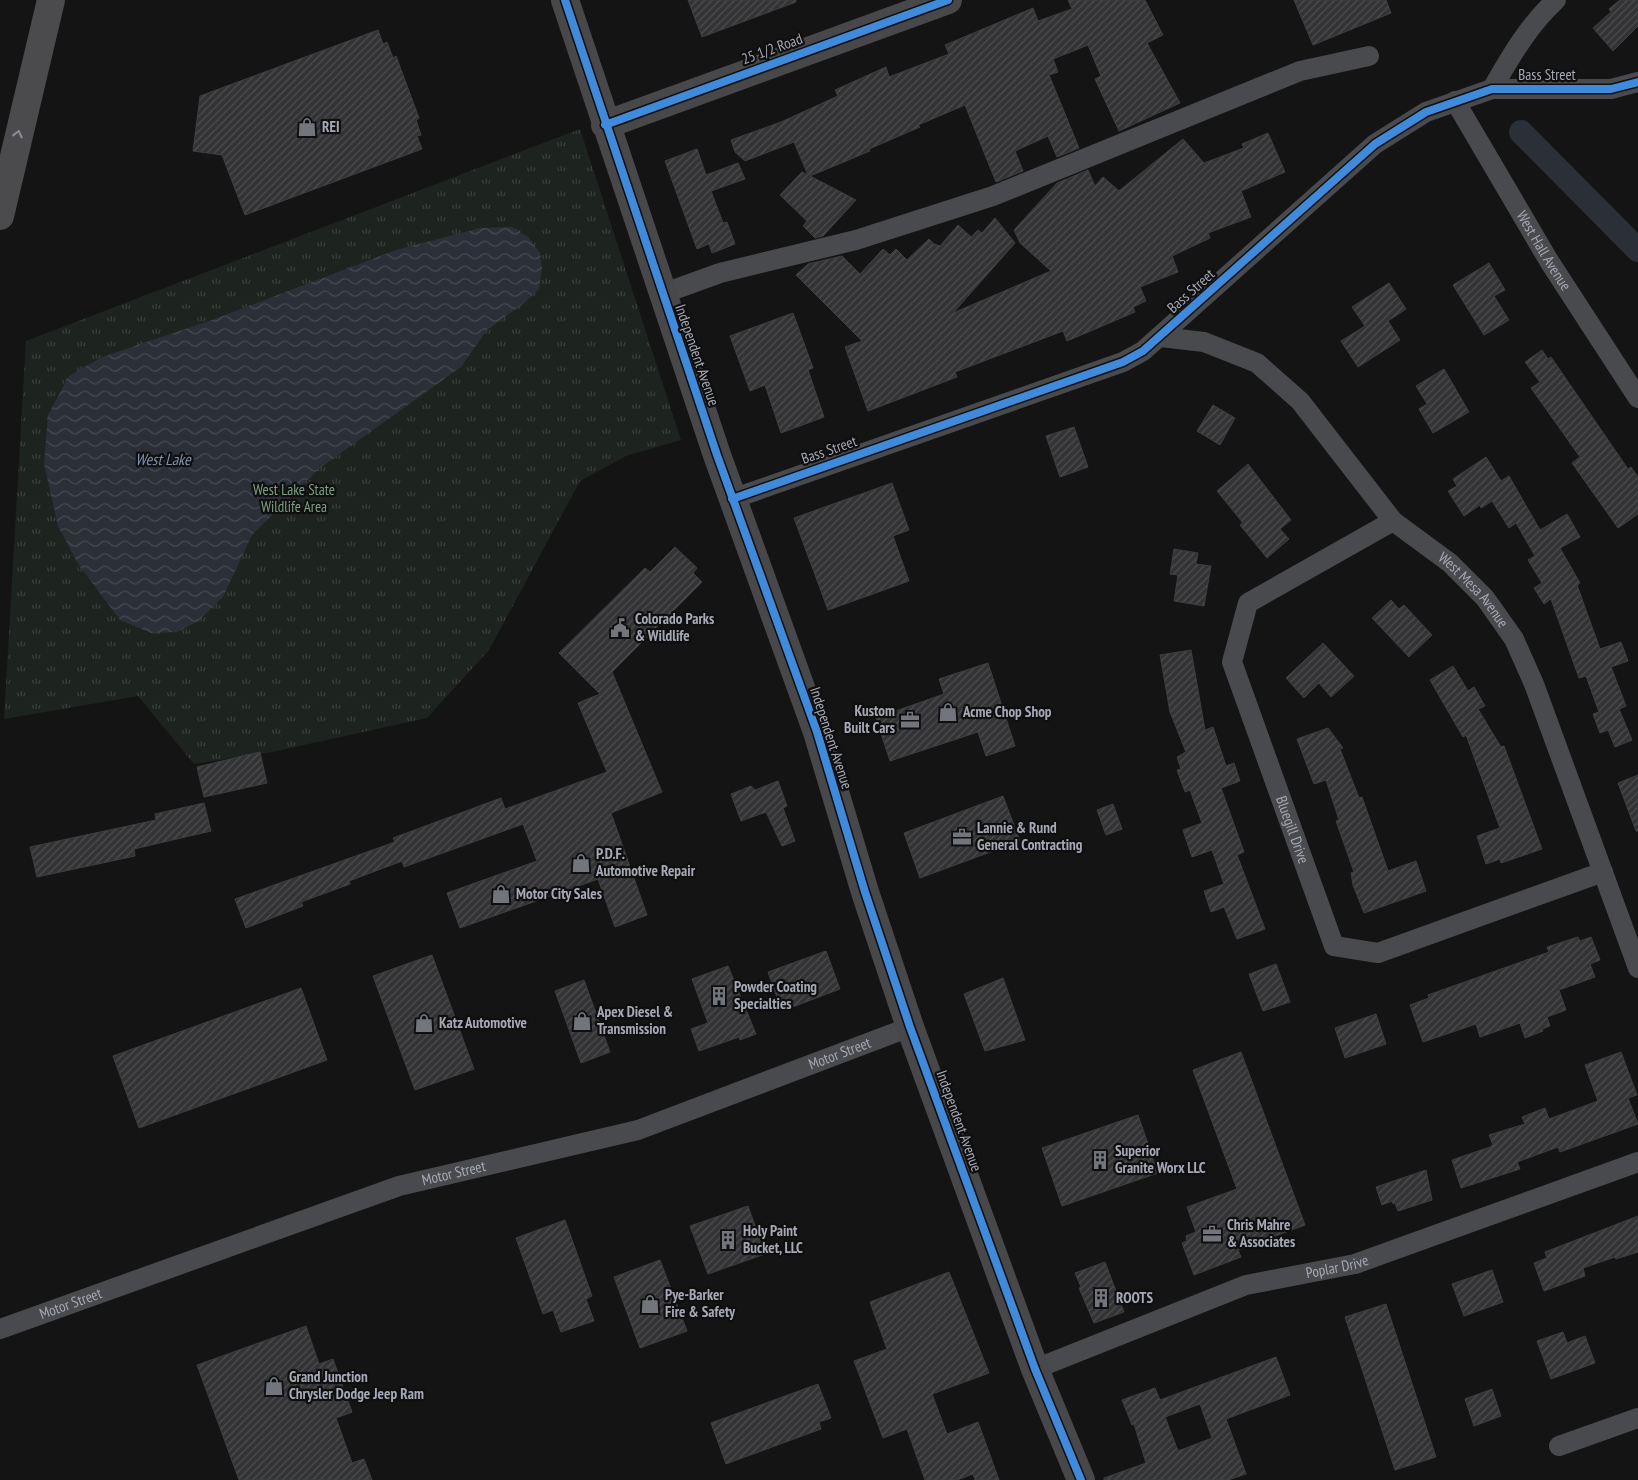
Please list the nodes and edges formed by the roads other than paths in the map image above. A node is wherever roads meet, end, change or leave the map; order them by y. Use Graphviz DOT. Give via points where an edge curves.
graph roads {
  1 [pos="51,0"];
  2 [pos="565,0"];
  3 [pos="948,0"];
  4 [pos="1556,0"];
  5 [pos="1368,56"];
  6 [pos="1638,82"];
  7 [pos="1492,89"];
  8 [pos="1455,100"];
  9 [pos="605,125"];
  10 [pos="0,216"];
  11 [pos="662,294"];
  12 [pos="1161,337"];
  13 [pos="1638,398"];
  14 [pos="732,499"];
  15 [pos="1393,521"];
  16 [pos="1603,872"];
  17 [pos="1638,968"];
  18 [pos="910,1027"];
  19 [pos="1638,1162"];
  20 [pos="0,1329"];
  21 [pos="1035,1369"];
  22 [pos="1638,1418"];
  23 [pos="1559,1446"];
  24 [pos="1081,1480"];
  10 -- 1 [label="highway, one-way"];
  2 -- 9 [label="street, Independent Avenue"];
  3 -- 9 [label="street, 25 1/2 Road"];
  4 -- 7 [label="street" via="1538,16"];
  5 -- 11 [label="street" via="1300,71 993,196 856,240 720,273"];
  6 -- 7 [label="street, Bass Street" via="1611,89"];
  7 -- 8 [label="street, Bass Street"];
  8 -- 12 [label="street, Bass Street" via="1426,112 1375,144"];
  8 -- 13 [label="street, West Hall Avenue" via="1549,261"];
  9 -- 11 [label="street, Independent Avenue"];
  11 -- 14 [label="street, Independent Avenue"];
  12 -- 14 [label="street, Bass Street" via="1123,362"];
  12 -- 15 [label="street, West Mesa Avenue" via="1204,342 1257,363 1300,401"];
  14 -- 18 [label="street, Independent Avenue" via="817,732"];
  15 -- 16 [label="street, West Mesa Avenue" via="1450,563 1485,598 1514,639 1534,684"];
  15 -- 16 [label="street, Bluegill Drive" via="1248,603 1232,662 1334,946 1378,954"];
  16 -- 17 [label="street, West Mesa Avenue"];
  18 -- 20 [label="street, Motor Street" via="638,1130 399,1186"];
  18 -- 21 [label="street, Independent Avenue"];
  19 -- 21 [label="street, Poplar Drive" via="1355,1264 1246,1285"];
  21 -- 24 [label="street, Independent Avenue"];
  22 -- 23 [label="street"];
}
